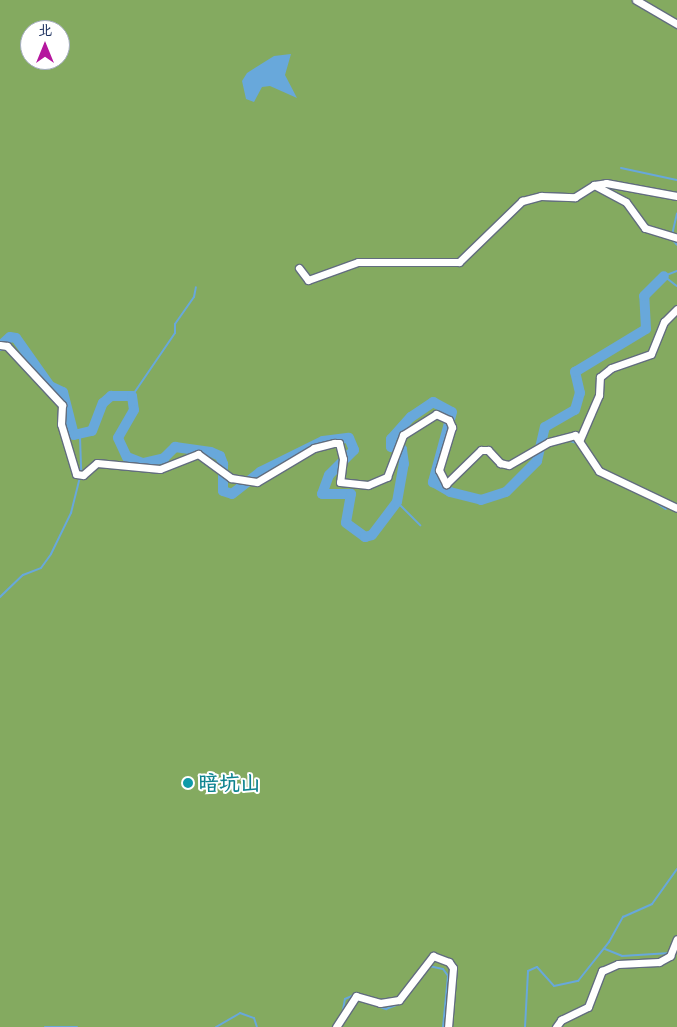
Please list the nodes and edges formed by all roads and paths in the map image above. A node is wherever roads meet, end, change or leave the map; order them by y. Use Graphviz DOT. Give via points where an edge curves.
graph roads {
  1 [pos="636,0"];
  2 [pos="677,24"];
  3 [pos="594,185"];
  4 [pos="677,196"];
  5 [pos="674,236"];
  6 [pos="299,268"];
  7 [pos="677,309"];
  8 [pos="3,346"];
  9 [pos="580,439"];
  10 [pos="677,508"];
  11 [pos="677,939"];
  12 [pos="338,1023"];
  13 [pos="448,1027"];
  14 [pos="556,1027"];
  1 -- 2 [label="street"];
  3 -- 4 [label="street" via="606,182"];
  3 -- 5 [label="street" via="626,202 645,228"];
  3 -- 6 [label="street" via="575,197 541,196 522,201 459,262 358,262 308,280"];
  7 -- 9 [label="street" via="664,322 652,354 611,368 600,377 594,412"];
  8 -- 9 [label="street" via="62,405 61,424 76,474 83,475 97,464 160,468 192,454 210,460 223,472 247,482 338,443 343,461 340,482 345,486 380,480 396,461 403,435 436,414 449,420 452,427 439,470 446,484 453,482 481,450 488,450 500,463 508,465 560,437"];
  9 -- 10 [label="street" via="599,471"];
  11 -- 14 [label="street" via="671,953 659,962 618,964 602,970 588,1007 561,1020"];
  12 -- 13 [label="street" via="358,996 380,1003 399,1000 426,960 439,956 453,968"];
}
